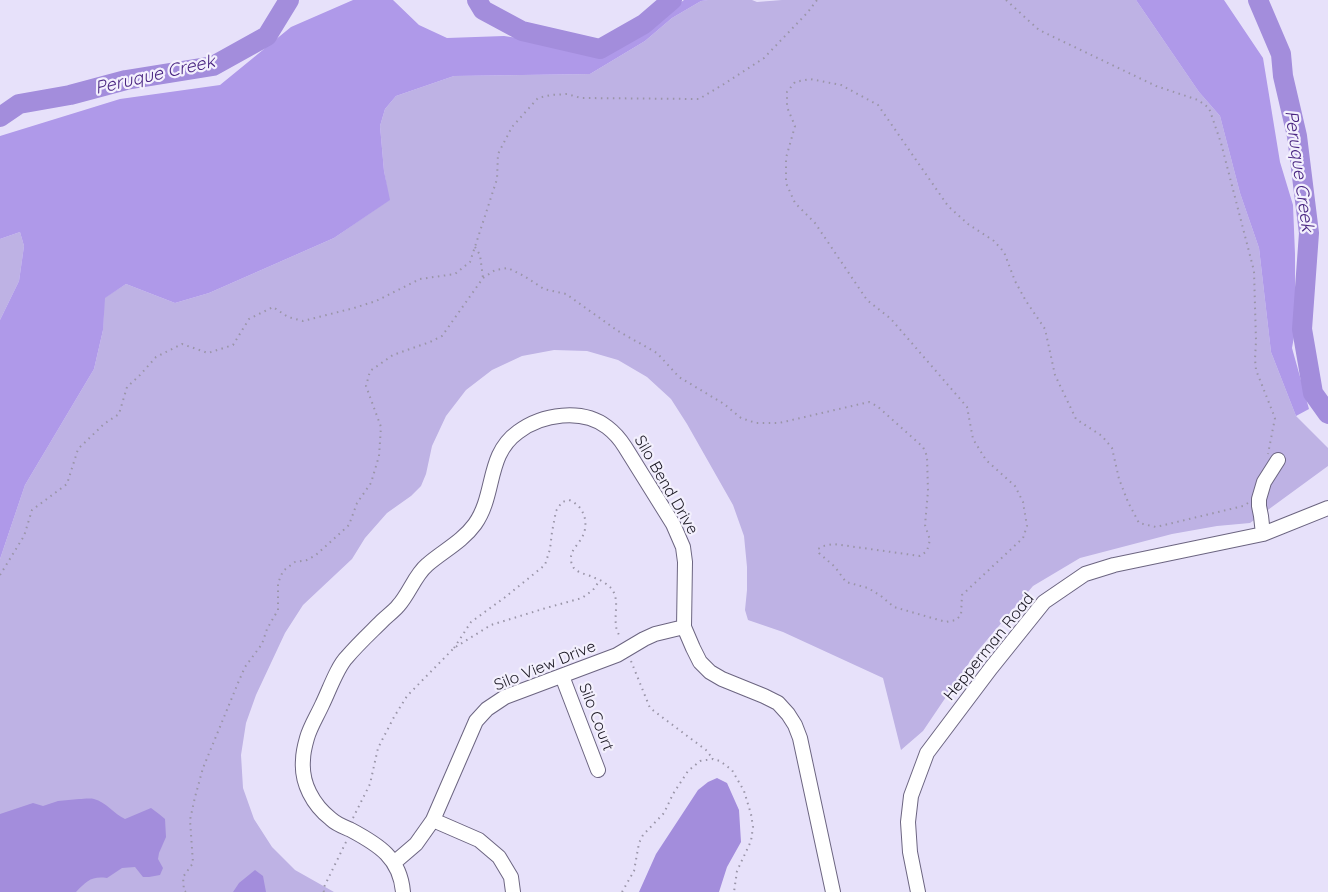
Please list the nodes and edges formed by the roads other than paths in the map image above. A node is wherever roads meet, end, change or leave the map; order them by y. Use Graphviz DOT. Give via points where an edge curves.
graph roads {
  1 [pos="1272,461"];
  2 [pos="1328,508"];
  3 [pos="1263,534"];
  4 [pos="684,627"];
  5 [pos="562,676"];
  6 [pos="598,770"];
  7 [pos="433,820"];
  8 [pos="395,862"];
  9 [pos="403,892"];
  10 [pos="513,892"];
  11 [pos="833,892"];
  12 [pos="918,892"];
  1 -- 3 [label="street" via="1258,506"];
  2 -- 3 [label="street, Hepperman Road"];
  3 -- 12 [label="street, Hepperman Road" via="1085,574 1044,602 927,753 911,796 908,822"];
  4 -- 5 [label="street, Silo View Drive" via="655,634 617,655"];
  4 -- 8 [label="street, Silo Bend Drive" via="683,548 673,524 617,435 590,418 572,415 543,419 517,432 496,458 488,498 476,523 425,566 399,606 344,659 307,737 304,780 314,801 332,820 373,842"];
  4 -- 11 [label="street, Silo Bend Drive" via="700,662 710,672 778,703 795,725"];
  5 -- 6 [label="street, Silo Court"];
  5 -- 7 [label="street, Silo View Drive" via="505,698 476,721"];
  7 -- 8 [label="street, Silo View Drive" via="416,844"];
  7 -- 10 [label="street" via="479,840 499,857 512,877"];
  8 -- 9 [label="street"];
}
